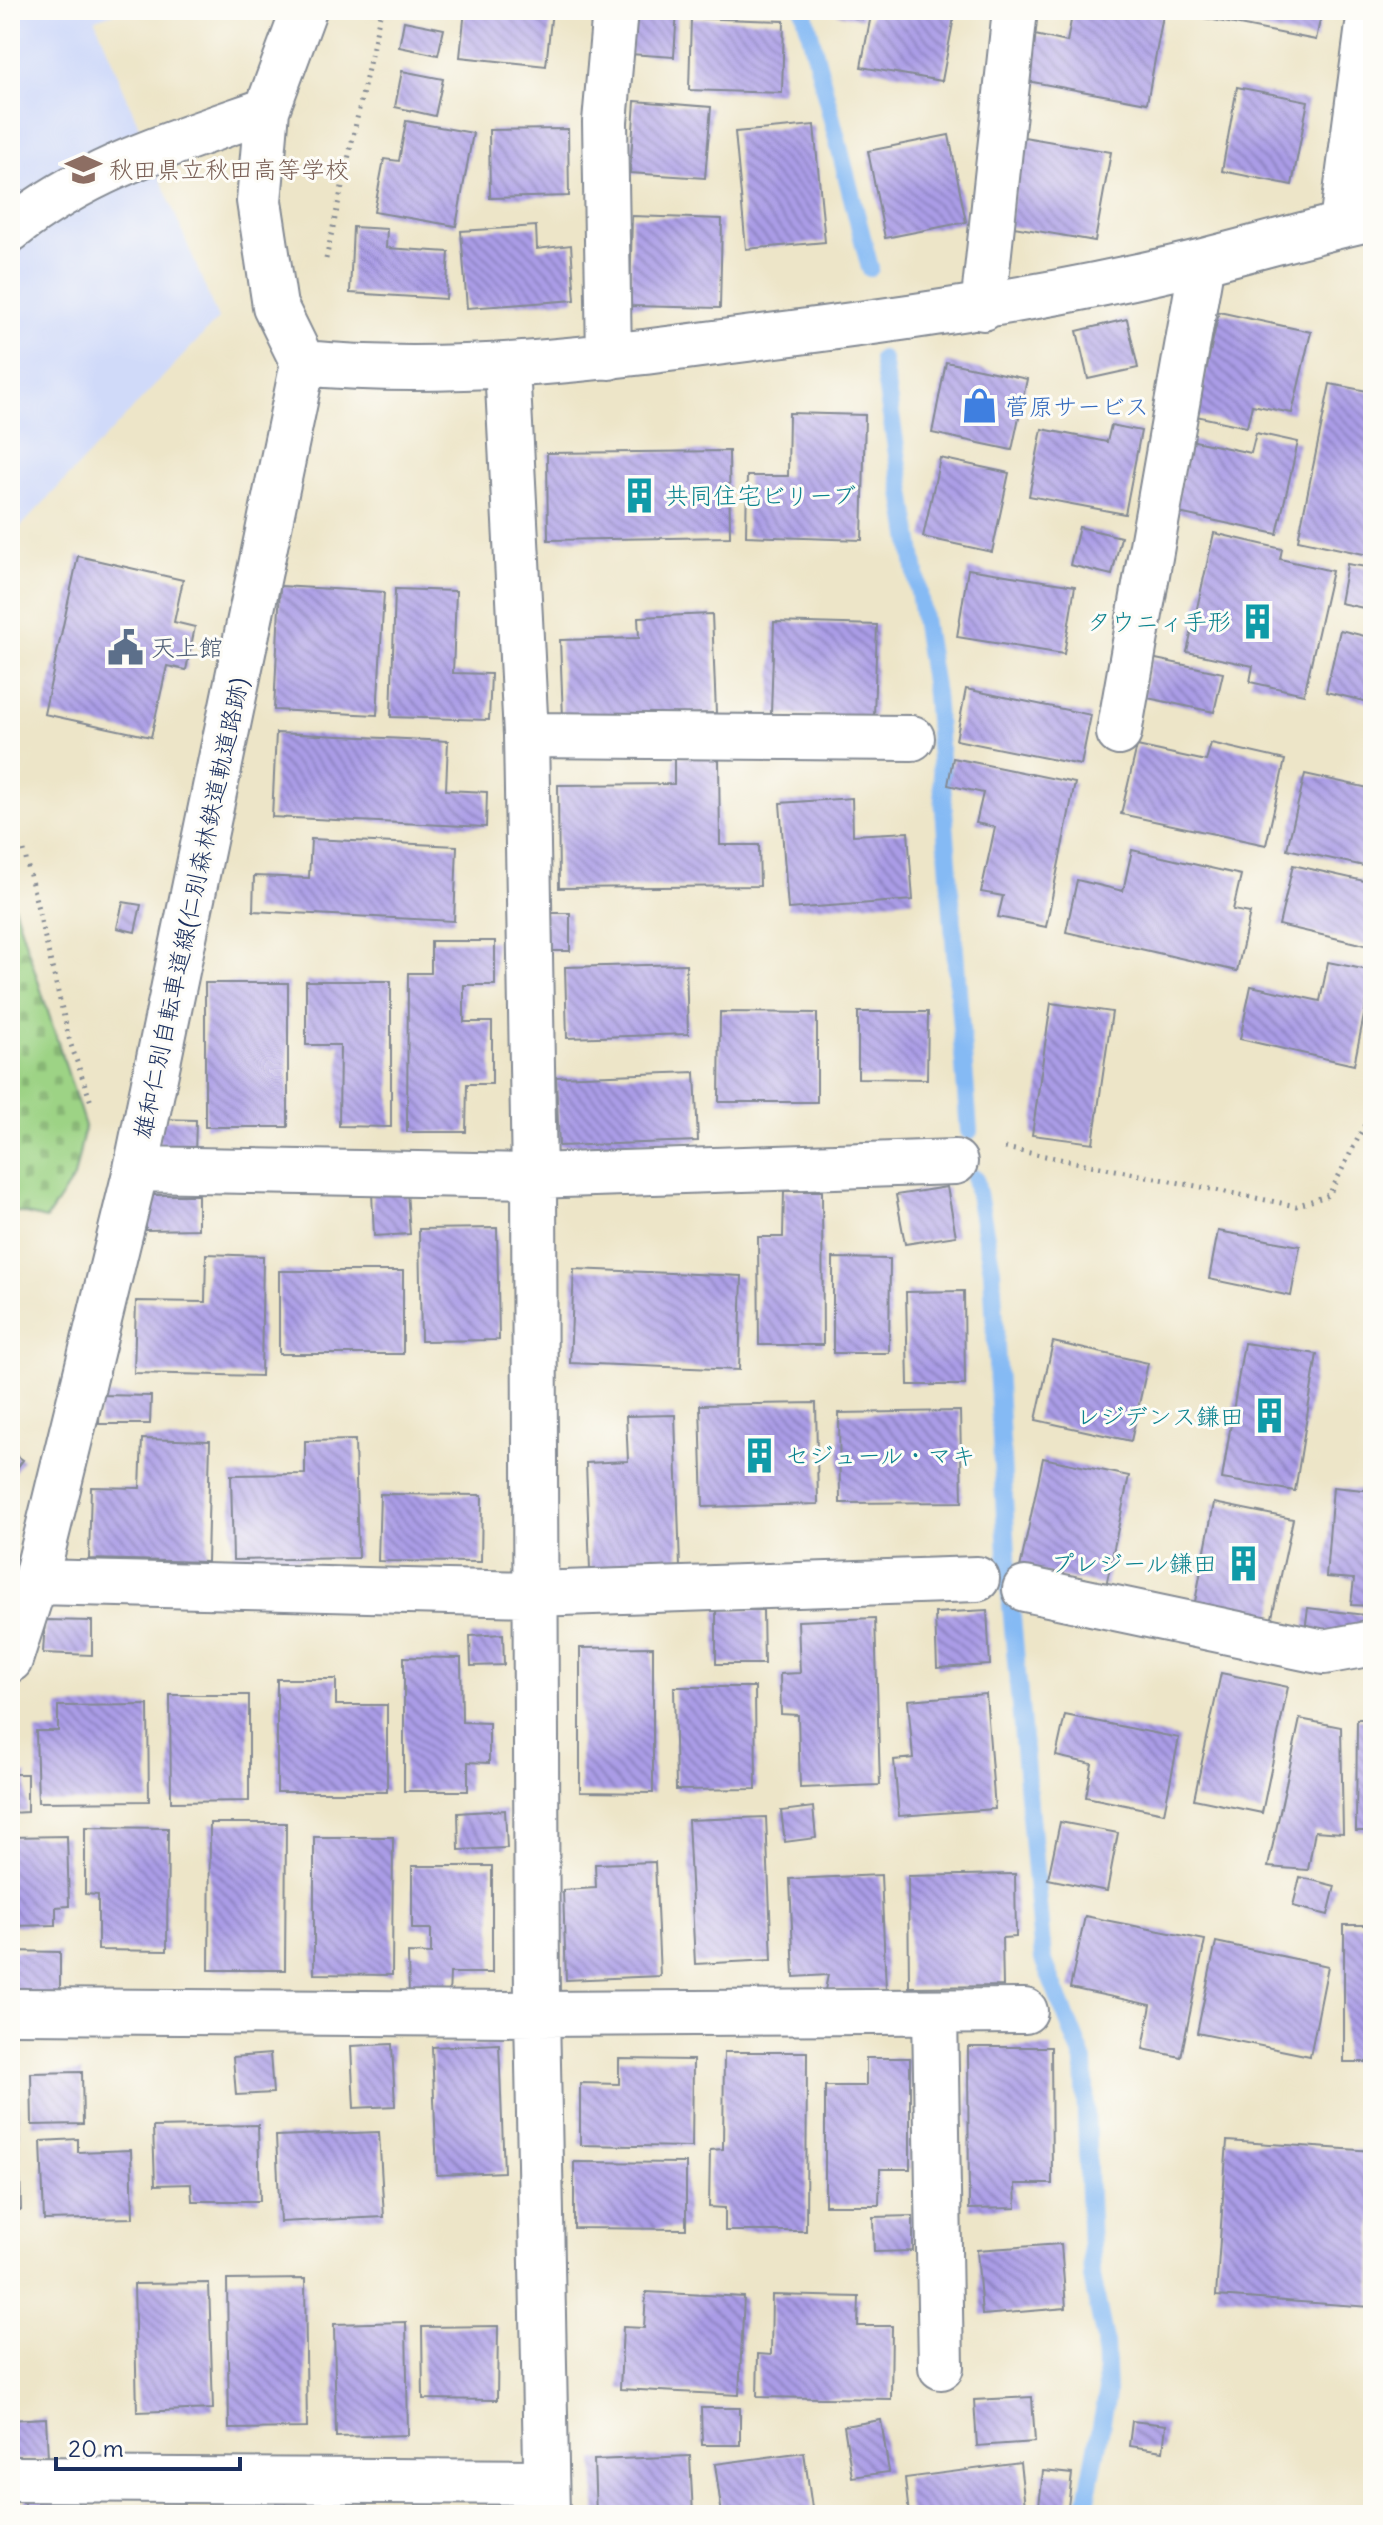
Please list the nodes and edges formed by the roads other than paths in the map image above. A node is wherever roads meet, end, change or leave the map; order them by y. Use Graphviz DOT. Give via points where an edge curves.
graph roads {
  1 [pos="304,10"];
  2 [pos="615,10"];
  3 [pos="1015,10"];
  4 [pos="1370,10"];
  5 [pos="267,110"];
  6 [pos="1357,221"];
  7 [pos="10,230"];
  8 [pos="1202,262"];
  9 [pos="983,308"];
  10 [pos="609,357"];
  11 [pos="303,363"];
  12 [pos="507,366"];
  13 [pos="1119,733"];
  14 [pos="526,735"];
  15 [pos="912,738"];
  16 [pos="955,1162"];
  17 [pos="136,1169"];
  18 [pos="534,1176"];
  19 [pos="977,1579"];
  20 [pos="35,1582"];
  21 [pos="1025,1589"];
  22 [pos="533,1594"];
  23 [pos="1373,1643"];
  24 [pos="10,1660"];
  25 [pos="10,2011"];
  26 [pos="1025,2011"];
  27 [pos="935,2013"];
  28 [pos="537,2014"];
  29 [pos="941,2367"];
  30 [pos="15,2479"];
  31 [pos="547,2499"];
  1 -- 5 [label="street"];
  2 -- 10 [label="street" via="605,122"];
  3 -- 9 [label="street"];
  4 -- 6 [label="street"];
  5 -- 7 [label="street" via="121,161 46,201"];
  5 -- 11 [label="street" via="259,201 275,306"];
  6 -- 8 [label="street"];
  8 -- 9 [label="street"];
  8 -- 13 [label="street"];
  9 -- 10 [label="street"];
  10 -- 12 [label="street"];
  11 -- 12 [label="street" via="376,370"];
  11 -- 17 [label="street, 雄和仁別自転車道線(仁別森林鉄道軌道路跡)"];
  12 -- 14 [label="street"];
  14 -- 15 [label="street"];
  14 -- 18 [label="street"];
  16 -- 18 [label="street"];
  17 -- 18 [label="street"];
  17 -- 20 [label="street, 雄和仁別自転車道線(仁別森林鉄道軌道路跡)"];
  18 -- 22 [label="street"];
  19 -- 22 [label="street"];
  20 -- 22 [label="street"];
  20 -- 24 [label="street, 雄和仁別自転車道線(仁別森林鉄道軌道路跡)"];
  21 -- 23 [label="street" via="1324,1652"];
  22 -- 28 [label="street"];
  25 -- 28 [label="street"];
  26 -- 27 [label="street"];
  27 -- 28 [label="street"];
  27 -- 29 [label="street"];
  28 -- 31 [label="street"];
  30 -- 31 [label="street"];
}
